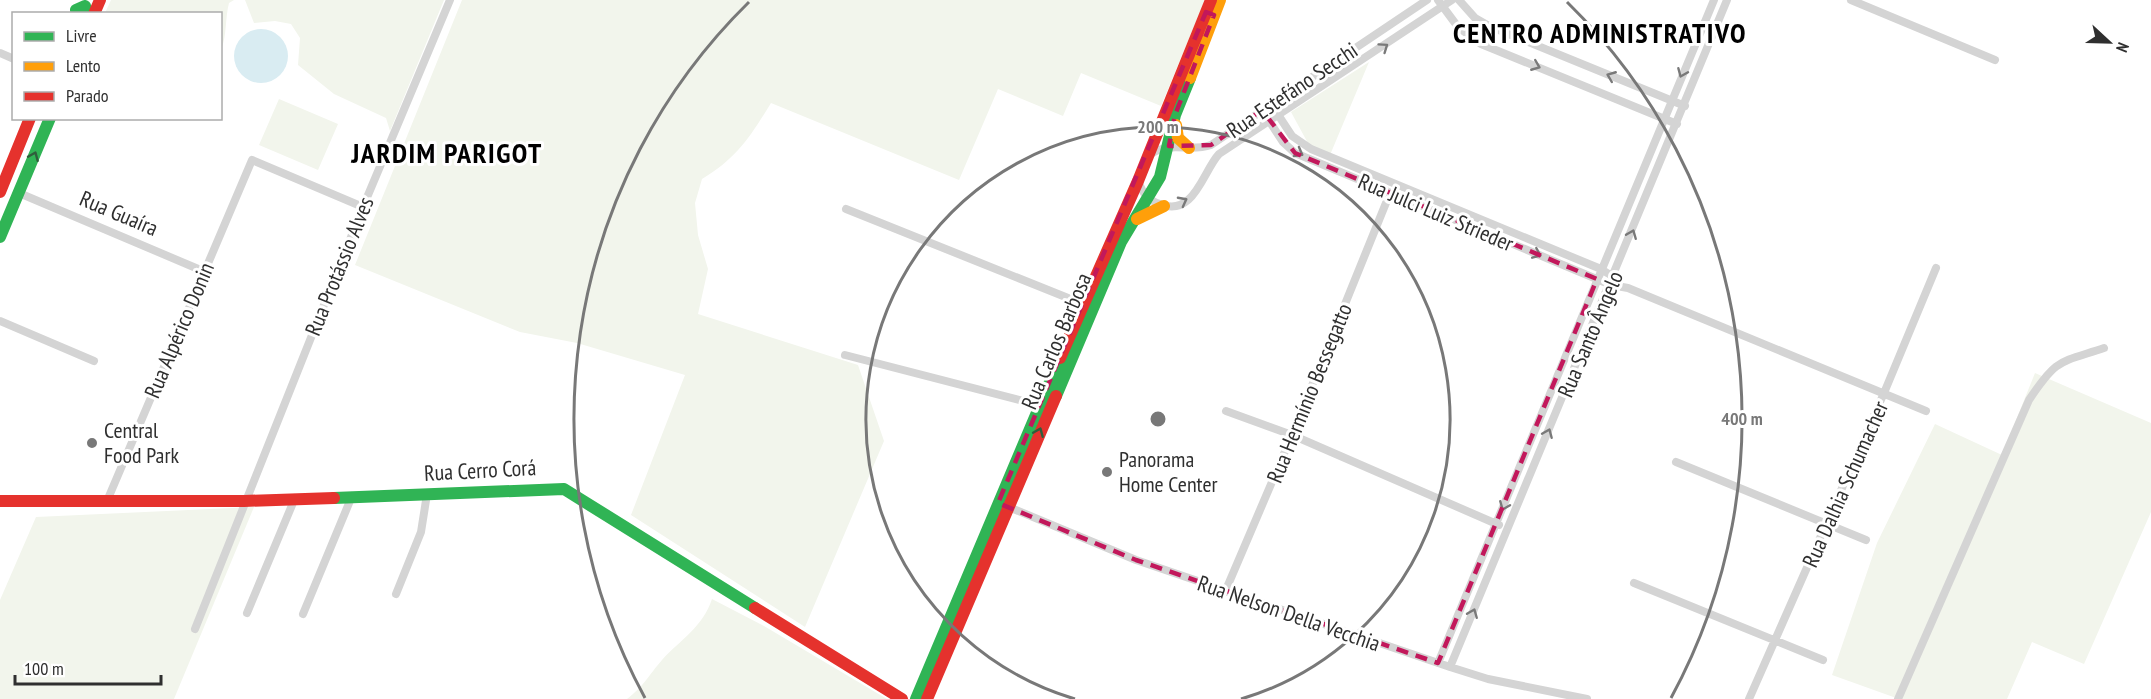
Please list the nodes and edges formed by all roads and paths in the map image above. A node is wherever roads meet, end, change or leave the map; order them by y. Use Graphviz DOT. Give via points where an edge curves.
graph roads {
  1 [pos="450,0"];
  2 [pos="1211,0"];
  3 [pos="1220,0"];
  4 [pos="1427,0"];
  5 [pos="1452,0"];
  6 [pos="1458,0"];
  7 [pos="1714,0"];
  8 [pos="1727,0"];
  9 [pos="1851,0"];
  10 [pos="1440,3"];
  11 [pos="1210,14"];
  12 [pos="1995,60"];
  13 [pos="1671,100"];
  14 [pos="1271,104"];
  15 [pos="1684,106"];
  16 [pos="1262,110"];
  17 [pos="1278,113"];
  18 [pos="1175,115"];
  19 [pos="1664,118"];
  20 [pos="29,120"];
  21 [pos="49,120"];
  22 [pos="1268,120"];
  23 [pos="1677,123"];
  24 [pos="1168,146"];
  25 [pos="1189,148"];
  26 [pos="1149,155"];
  27 [pos="1138,181"];
  28 [pos="1,187"];
  29 [pos="19,193"];
  30 [pos="1390,193"];
  31 [pos="1148,200"];
  32 [pos="1164,206"];
  33 [pos="6,207"];
  34 [pos="363,207"];
  35 [pos="846,209"];
  36 [pos="1134,221"];
  37 [pos="0,237"];
  38 [pos="1936,267"];
  39 [pos="1601,269"];
  40 [pos="203,271"];
  41 [pos="1597,279"];
  42 [pos="1612,281"];
  43 [pos="1083,304"];
  44 [pos="0,321"];
  45 [pos="2104,348"];
  46 [pos="845,356"];
  47 [pos="94,361"];
  48 [pos="1884,393"];
  49 [pos="1039,405"];
  50 [pos="1226,411"];
  51 [pos="1926,411"];
  52 [pos="1292,435"];
  53 [pos="1676,462"];
  54 [pos="427,494"];
  55 [pos="352,496"];
  56 [pos="295,498"];
  57 [pos="0,501"];
  58 [pos="107,501"];
  59 [pos="244,501"];
  60 [pos="1002,505"];
  61 [pos="1496,524"];
  62 [pos="1827,524"];
  63 [pos="1507,529"];
  64 [pos="1866,540"];
  65 [pos="1634,583"];
  66 [pos="1225,592"];
  67 [pos="396,594"];
  68 [pos="247,613"];
  69 [pos="303,614"];
  70 [pos="195,629"];
  71 [pos="1776,642"];
  72 [pos="1823,660"];
  73 [pos="1438,663"];
  74 [pos="1450,667"];
  75 [pos="902,699"];
  76 [pos="916,699"];
  77 [pos="927,699"];
  78 [pos="1587,699"];
  79 [pos="1749,699"];
  80 [pos="1898,699"];
  1 -- 34 [label="street, Rua Protássio Alves"];
  2 -- 11 [label="street, Rua Carlos Barbosa"];
  3 -- 11 [label="street, Rua Carlos Barbosa"];
  4 -- 14 [label="street, Rua Estefáno Secchi"];
  5 -- 10 [label="street"];
  13 -- 6 [label="street, one-way" via="1489,26"];
  7 -- 13 [label="street, Rua Santo Ângelo, one-way"];
  8 -- 15 [label="street, Rua Santo Ângelo"];
  9 -- 12 [label="street"];
  17 -- 10 [label="street, one-way" via="1367,59"];
  10 -- 19 [label="street, one-way" via="1458,27 1481,44"];
  11 -- 18 [label="street, Rua Carlos Barbosa"];
  11 -- 26 [label="street, Rua Carlos Barbosa"];
  13 -- 15 [label="street"];
  13 -- 19 [label="street, Rua Santo Ângelo"];
  14 -- 16 [label="street, Rua Estefáno Secchi"];
  14 -- 17 [label="street, Rua Julci Luiz Strieder"];
  15 -- 23 [label="street, Rua Santo Ângelo"];
  16 -- 22 [label="street, Rua Julci Luiz Strieder"];
  16 -- 25 [label="street, Rua Estefáno Secchi" via="1210,145"];
  17 -- 22 [label="street"];
  17 -- 39 [label="street, Rua Julci Luiz Strieder" via="1292,136 1311,149"];
  18 -- 24 [label="street, Rua Carlos Barbosa"];
  18 -- 25 [label="street" via="1178,138"];
  19 -- 23 [label="street"];
  19 -- 39 [label="street, Rua Santo Ângelo"];
  20 -- 28 [label="street"];
  29 -- 21 [label="street, one-way"];
  22 -- 30 [label="street, Rua Julci Luiz Strieder, one-way" via="1295,153"];
  32 -- 22 [label="street, one-way" via="1189,200 1204,182 1213,160"];
  42 -- 23 [label="street, Rua Santo Ângelo, one-way"];
  24 -- 25 [label="street, Rua Estefáno Secchi"];
  24 -- 26 [label="street"];
  24 -- 31 [label="street, Rua Carlos Barbosa" via="1163,169"];
  26 -- 27 [label="street, Rua Carlos Barbosa"];
  27 -- 31 [label="street"];
  27 -- 43 [label="street, Rua Carlos Barbosa"];
  28 -- 29 [label="street"];
  29 -- 33 [label="street"];
  29 -- 40 [label="street, Rua Guaíra"];
  30 -- 41 [label="street, Rua Julci Luiz Strieder, one-way"];
  30 -- 52 [label="street, Rua Hermínio Bessegatto"];
  31 -- 32 [label="street"];
  31 -- 36 [label="street, Rua Carlos Barbosa"];
  32 -- 36 [label="street"];
  33 -- 37 [label="street"];
  34 -- 40 [label="street, Rua Alpérico Donin" via="252,160"];
  34 -- 59 [label="street, Rua Protássio Alves"];
  35 -- 43 [label="street"];
  60 -- 36 [label="street, Rua Carlos Barbosa, one-way"];
  38 -- 48 [label="street, Rua Dalhia Schumacher"];
  39 -- 41 [label="street, Rua Santo Ângelo"];
  39 -- 42 [label="street, Rua Julci Luiz Strieder"];
  40 -- 58 [label="street, Rua Alpérico Donin"];
  41 -- 42 [label="street, Rua Julci Luiz Strieder"];
  41 -- 61 [label="street, Rua Santo Ângelo, one-way"];
  42 -- 48 [label="street, Rua Julci Luiz Strieder"];
  63 -- 42 [label="street, Rua Santo Ângelo, one-way"];
  43 -- 49 [label="street, Rua Carlos Barbosa"];
  44 -- 47 [label="street"];
  45 -- 80 [label="street" via="2062,361 2045,376 2029,399"];
  46 -- 49 [label="street"];
  48 -- 51 [label="street, Rua Julci Luiz Strieder"];
  48 -- 62 [label="street, Rua Dalhia Schumacher"];
  49 -- 60 [label="street, Rua Carlos Barbosa"];
  50 -- 52 [label="street"];
  52 -- 61 [label="street"];
  52 -- 66 [label="street, Rua Hermínio Bessegatto"];
  53 -- 62 [label="street"];
  54 -- 55 [label="street, Rua Cerro Corá"];
  54 -- 67 [label="street" via="421,532"];
  54 -- 75 [label="street, Rua Cerro Corá" via="564,489"];
  55 -- 56 [label="street, Rua Cerro Corá"];
  55 -- 69 [label="street"];
  56 -- 59 [label="street, Rua Cerro Corá"];
  56 -- 68 [label="street"];
  57 -- 58 [label="street, Rua Cerro Corá"];
  58 -- 59 [label="street, Rua Cerro Corá"];
  59 -- 70 [label="street, Rua Protássio Alves"];
  60 -- 66 [label="street, Rua Nelson Della Vecchia"];
  60 -- 76 [label="street, Rua Carlos Barbosa"];
  60 -- 77 [label="street, Rua Carlos Barbosa"];
  61 -- 63 [label="street"];
  61 -- 73 [label="street, Rua Santo Ângelo"];
  62 -- 64 [label="street"];
  62 -- 71 [label="street, Rua Dalhia Schumacher"];
  74 -- 63 [label="street, Rua Santo Ângelo, one-way"];
  65 -- 71 [label="street"];
  66 -- 73 [label="street, Rua Nelson Della Vecchia"];
  71 -- 72 [label="street"];
  71 -- 79 [label="street, Rua Dalhia Schumacher"];
  73 -- 74 [label="street, Rua Nelson Della Vecchia"];
  74 -- 78 [label="street, Rua Nelson Della Vecchia" via="1488,679"];
}
